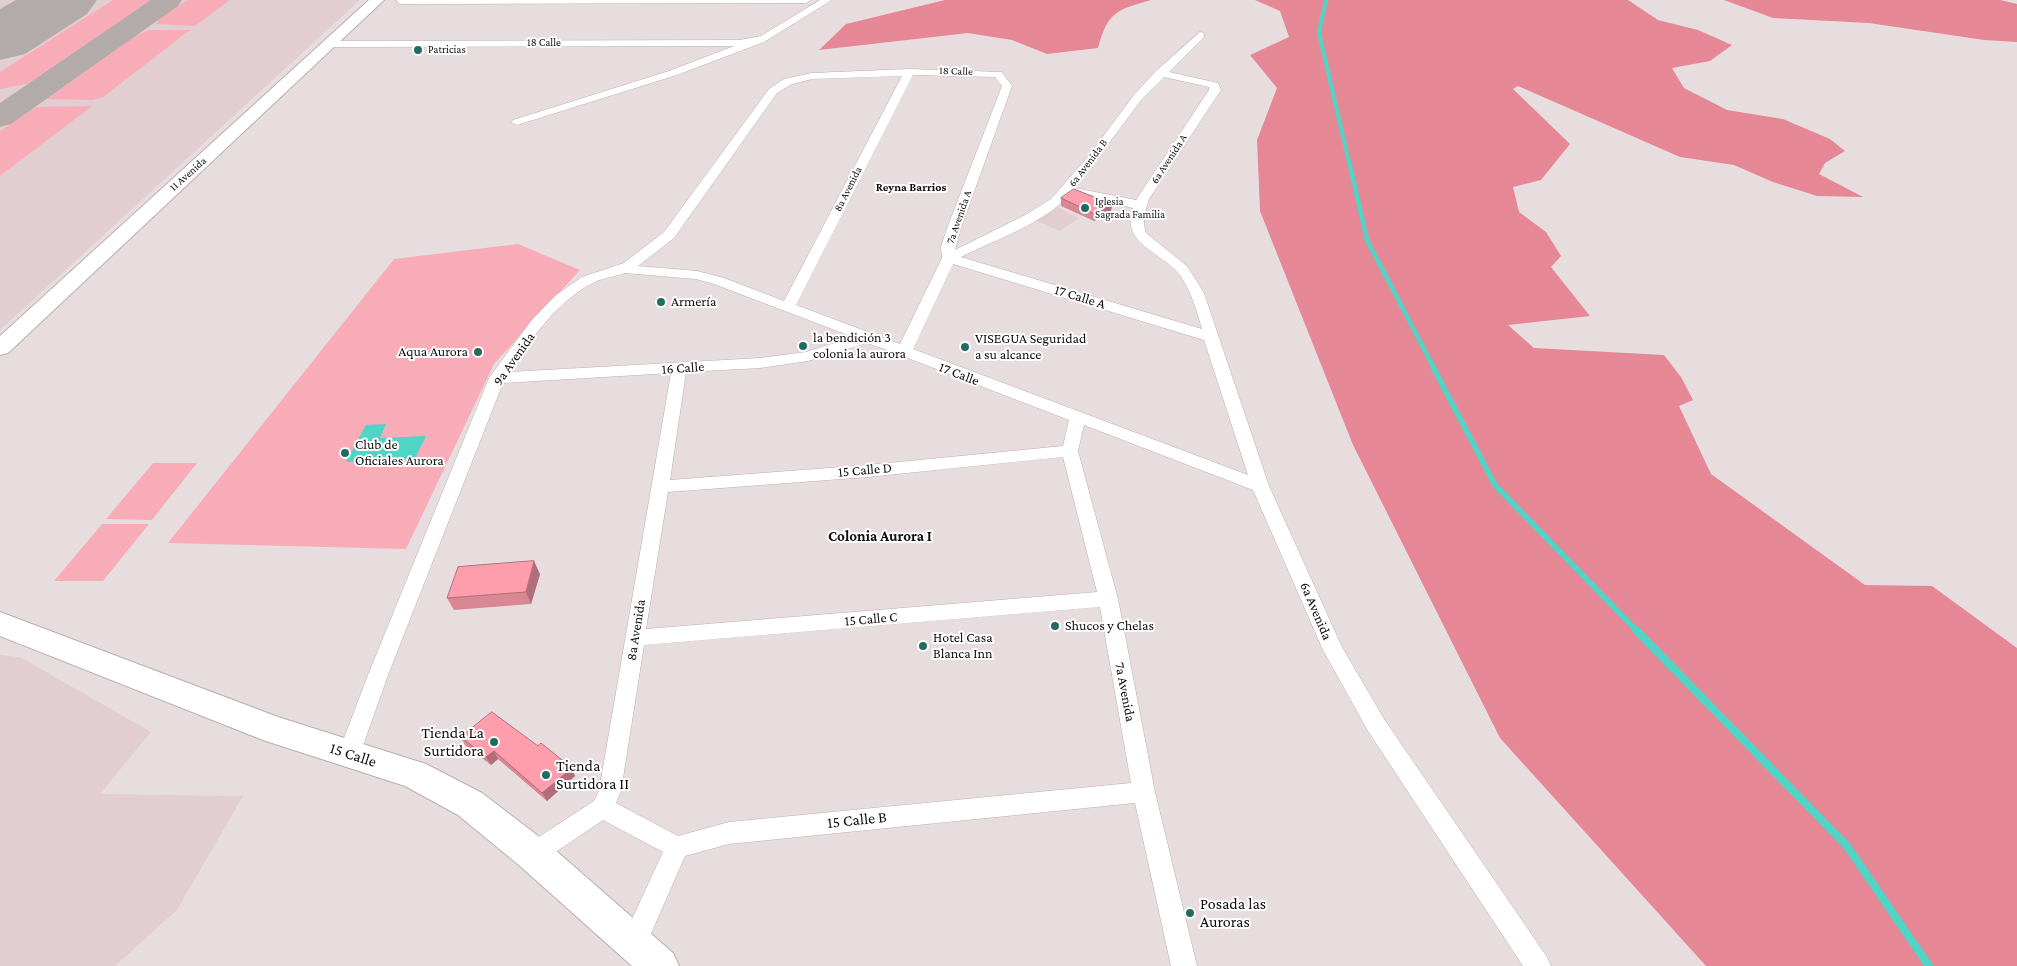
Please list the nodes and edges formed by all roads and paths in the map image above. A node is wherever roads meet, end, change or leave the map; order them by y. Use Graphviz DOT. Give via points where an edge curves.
graph roads {
  1 [pos="377,0"];
  2 [pos="615,0"];
  3 [pos="806,0"];
  4 [pos="826,0"];
  5 [pos="400,1"];
  6 [pos="1208,33"];
  7 [pos="760,40"];
  8 [pos="329,44"];
  9 [pos="909,72"];
  10 [pos="1160,73"];
  11 [pos="1004,78"];
  12 [pos="788,81"];
  13 [pos="517,122"];
  14 [pos="1071,187"];
  15 [pos="1142,202"];
  16 [pos="1141,238"];
  17 [pos="949,258"];
  18 [pos="628,265"];
  19 [pos="788,306"];
  20 [pos="1210,337"];
  21 [pos="866,338"];
  22 [pos="0,348"];
  23 [pos="903,353"];
  24 [pos="679,369"];
  25 [pos="497,378"];
  26 [pos="1077,418"];
  27 [pos="1070,450"];
  28 [pos="1260,486"];
  29 [pos="659,487"];
  30 [pos="1108,599"];
  31 [pos="0,624"];
  32 [pos="635,638"];
  33 [pos="349,754"];
  34 [pos="1144,792"];
  35 [pos="602,808"];
  36 [pos="677,847"];
  37 [pos="533,854"];
  38 [pos="634,943"];
  39 [pos="660,966"];
  40 [pos="1184,966"];
  41 [pos="1538,966"];
  1 -- 8 [label="main road, 11 Avenida"];
  2 -- 3 [label="street"];
  2 -- 5 [label="street"];
  4 -- 7 [label="street"];
  6 -- 10 [label="street, 6a Avenida B"];
  7 -- 8 [label="street, 18 Calle" via="740,43"];
  7 -- 13 [label="street" via="673,73"];
  8 -- 22 [label="main road, 11 Avenida"];
  9 -- 11 [label="street, 18 Calle" via="961,71"];
  9 -- 12 [label="street, 18 Calle" via="812,76"];
  9 -- 19 [label="street, 8a Avenida"];
  10 -- 14 [label="street, 6a Avenida B" via="1138,97"];
  10 -- 15 [label="street, 6a Avenida A" via="1214,85 1215,90"];
  11 -- 17 [label="street, 7a Avenida A" via="1007,86 953,231 948,247"];
  12 -- 18 [label="street, 9a Avenida" via="773,91 669,236"];
  14 -- 15 [label="street"];
  14 -- 17 [label="street, 6a Avenida B" via="1056,202 1030,218"];
  15 -- 16 [label="street, 6a Avenida A" via="1136,217 1136,228"];
  16 -- 20 [label="street, 6a Avenida" via="1183,270 1206,314"];
  17 -- 20 [label="street, 17 Calle A"];
  17 -- 23 [label="street, 7a Avenida A"];
  18 -- 19 [label="street, 17 Calle" via="697,275"];
  18 -- 25 [label="street, 9a Avenida" via="587,280 562,299 521,344"];
  19 -- 21 [label="street, 17 Calle"];
  20 -- 28 [label="street, 6a Avenida"];
  21 -- 23 [label="street, 17 Calle"];
  21 -- 24 [label="street, 16 Calle" via="808,356"];
  23 -- 26 [label="street, 17 Calle"];
  24 -- 25 [label="street, 16 Calle"];
  24 -- 29 [label="street, 8a Avenida"];
  25 -- 33 [label="street, 9a Avenida"];
  26 -- 27 [label="street, 7a Avenida"];
  26 -- 28 [label="street, 17 Calle"];
  27 -- 29 [label="street, 15 Calle D"];
  27 -- 30 [label="street, 7a Avenida"];
  28 -- 41 [label="street, 6a Avenida" via="1333,650 1376,725"];
  29 -- 32 [label="street, 8a Avenida"];
  30 -- 32 [label="street, 15 Calle C"];
  30 -- 34 [label="street, 7a Avenida"];
  31 -- 33 [label="main road, 15 Calle" via="274,730"];
  32 -- 35 [label="street, 8a Avenida" via="610,791"];
  33 -- 37 [label="main road, 15 Calle" via="414,774 470,804"];
  34 -- 36 [label="street, 15 Calle B" via="729,832"];
  34 -- 40 [label="street, 7a Avenida"];
  35 -- 36 [label="street"];
  35 -- 37 [label="street"];
  36 -- 38 [label="street"];
  37 -- 38 [label="main road, 15 Calle"];
  38 -- 39 [label="main road, 15 Calle"];
}
